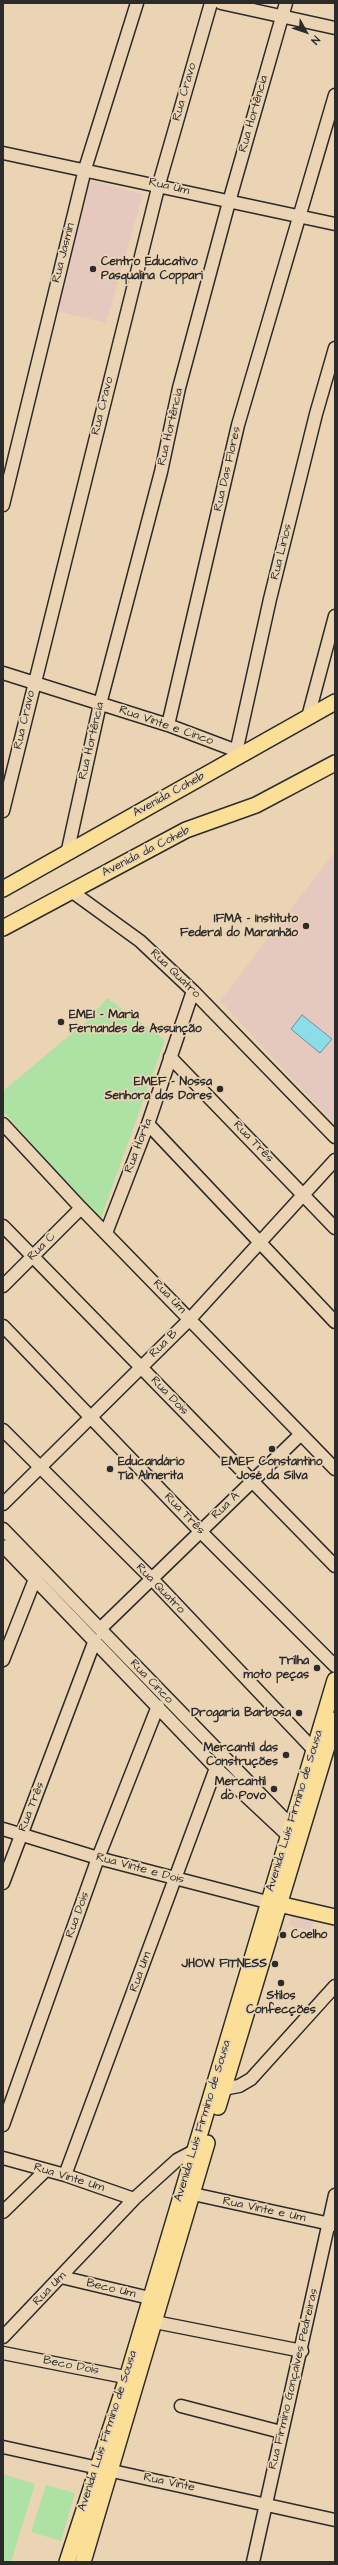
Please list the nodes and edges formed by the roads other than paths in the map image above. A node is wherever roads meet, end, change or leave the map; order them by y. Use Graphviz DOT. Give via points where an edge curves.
graph roads {
  1 [pos="137,3"];
  2 [pos="211,3"];
  3 [pos="221,3"];
  4 [pos="286,3"];
  5 [pos="282,17"];
  6 [pos="335,28"];
  7 [pos="335,95"];
  8 [pos="3,153"];
  9 [pos="85,169"];
  10 [pos="159,184"];
  11 [pos="229,202"];
  12 [pos="299,217"];
  13 [pos="335,224"];
  14 [pos="335,348"];
  15 [pos="3,505"];
  16 [pos="335,616"];
  17 [pos="3,673"];
  18 [pos="34,681"];
  19 [pos="335,702"];
  20 [pos="100,704"];
  21 [pos="308,716"];
  22 [pos="168,725"];
  23 [pos="236,754"];
  24 [pos="335,763"];
  25 [pos="3,811"];
  26 [pos="67,854"];
  27 [pos="3,889"];
  28 [pos="71,891"];
  29 [pos="3,928"];
  30 [pos="193,991"];
  31 [pos="170,1057"];
  32 [pos="3,1124"];
  33 [pos="148,1124"];
  34 [pos="335,1138"];
  35 [pos="335,1160"];
  36 [pos="304,1194"];
  37 [pos="81,1208"];
  38 [pos="3,1226"];
  39 [pos="335,1228"];
  40 [pos="106,1232"];
  41 [pos="259,1243"];
  42 [pos="33,1256"];
  43 [pos="3,1286"];
  44 [pos="190,1318"];
  45 [pos="335,1322"];
  46 [pos="3,1326"];
  47 [pos="141,1367"];
  48 [pos="91,1417"];
  49 [pos="3,1430"];
  50 [pos="300,1434"];
  51 [pos="39,1468"];
  52 [pos="335,1469"];
  53 [pos="251,1482"];
  54 [pos="3,1504"];
  55 [pos="3,1529"];
  56 [pos="201,1532"];
  57 [pos="3,1546"];
  58 [pos="335,1566"];
  59 [pos="35,1579"];
  60 [pos="152,1579"];
  61 [pos="98,1635"];
  62 [pos="3,1660"];
  63 [pos="335,1666"];
  64 [pos="335,1680"];
  65 [pos="158,1706"];
  66 [pos="335,1720"];
  67 [pos="324,1736"];
  68 [pos="314,1750"];
  69 [pos="216,1768"];
  70 [pos="3,1829"];
  71 [pos="22,1834"];
  72 [pos="293,1834"];
  73 [pos="98,1858"];
  74 [pos="175,1879"];
  75 [pos="3,1883"];
  76 [pos="273,1902"];
  77 [pos="335,1917"];
  78 [pos="335,1986"];
  79 [pos="224,2089"];
  80 [pos="3,2125"];
  81 [pos="200,2152"];
  82 [pos="3,2158"];
  83 [pos="46,2170"];
  84 [pos="65,2175"];
  85 [pos="193,2194"];
  86 [pos="335,2195"];
  87 [pos="134,2199"];
  88 [pos="3,2212"];
  89 [pos="332,2224"];
  90 [pos="61,2277"];
  91 [pos="156,2299"];
  92 [pos="155,2322"];
  93 [pos="3,2337"];
  94 [pos="302,2351"];
  95 [pos="3,2352"];
  96 [pos="132,2379"];
  97 [pos="182,2406"];
  98 [pos="281,2432"];
  99 [pos="3,2447"];
  100 [pos="104,2469"];
  101 [pos="267,2504"];
  102 [pos="335,2520"];
  103 [pos="67,2562"];
  104 [pos="83,2562"];
  105 [pos="253,2562"];
  1 -- 9 [label="street, Rua Jasmin"];
  2 -- 10 [label="street, Rua Cravo"];
  3 -- 5 [label="street"];
  4 -- 5 [label="street, Rua Hortência"];
  5 -- 6 [label="street"];
  5 -- 11 [label="street, Rua Hortência"];
  7 -- 12 [label="street"];
  8 -- 9 [label="street, Rua Um"];
  9 -- 10 [label="street, Rua Um"];
  9 -- 15 [label="street, Rua Jasmin"];
  10 -- 11 [label="street, Rua Um"];
  10 -- 18 [label="street, Rua Cravo"];
  11 -- 12 [label="street, Rua Um"];
  11 -- 20 [label="street, Rua Hortência"];
  12 -- 13 [label="street, Rua Um"];
  12 -- 22 [label="street, Rua Das Flores" via="238,425"];
  14 -- 23 [label="street, Rua Lirios" via="270,599"];
  16 -- 21 [label="street"];
  17 -- 18 [label="street, Rua Vinte e Cinco"];
  18 -- 20 [label="street, Rua Vinte e Cinco"];
  18 -- 25 [label="street, Rua Cravo"];
  19 -- 21 [label="main road, Avenida Coheb"];
  20 -- 22 [label="street, Rua Vinte e Cinco"];
  20 -- 26 [label="street, Rua Hortência"];
  21 -- 23 [label="main road, Avenida Coheb"];
  22 -- 23 [label="street, Rua Vinte e Cinco"];
  23 -- 26 [label="main road, Avenida Coheb"];
  24 -- 28 [label="main road, Avenida da Coheb" via="256,805 186,830"];
  26 -- 27 [label="main road, Avenida Coheb"];
  28 -- 29 [label="main road, Avenida da Coheb"];
  28 -- 30 [label="street, Rua Quatro" via="140,941"];
  30 -- 31 [label="street, Rua Horta"];
  30 -- 34 [label="street, Rua Quatro"];
  31 -- 33 [label="street, Rua Horta"];
  31 -- 36 [label="street, Rua Três"];
  32 -- 37 [label="street, Rua Um"];
  33 -- 40 [label="street, Rua Horta"];
  33 -- 41 [label="street"];
  35 -- 36 [label="street, Rua B"];
  36 -- 39 [label="street, Rua Três"];
  36 -- 41 [label="street, Rua B"];
  37 -- 40 [label="street, Rua Um"];
  37 -- 42 [label="street, Rua C"];
  38 -- 42 [label="street, Rua Dois"];
  40 -- 44 [label="street, Rua Um"];
  41 -- 44 [label="street, Rua B"];
  41 -- 45 [label="street"];
  42 -- 43 [label="street, Rua C"];
  42 -- 47 [label="street, Rua Dois"];
  44 -- 47 [label="street, Rua B"];
  44 -- 50 [label="street, Rua Um"];
  46 -- 48 [label="street, Rua Três"];
  47 -- 48 [label="street, Rua B"];
  47 -- 53 [label="street, Rua Dois"];
  48 -- 51 [label="street, Rua B"];
  48 -- 56 [label="street, Rua Três"];
  49 -- 51 [label="street, Rua Quatro"];
  50 -- 52 [label="street, Rua Um"];
  50 -- 53 [label="street, Rua A"];
  51 -- 54 [label="street, Rua B"];
  51 -- 60 [label="street, Rua Quatro"];
  53 -- 56 [label="street, Rua A"];
  53 -- 58 [label="street, Rua Dois"];
  55 -- 61 [label="street, Rua Cinco"];
  56 -- 60 [label="street, Rua A"];
  56 -- 63 [label="street, Rua Três"];
  57 -- 59 [label="street, Rua Cinco"];
  59 -- 61 [label="street, Rua Cinco"];
  59 -- 62 [label="street"];
  60 -- 61 [label="street, Rua A"];
  60 -- 68 [label="street, Rua Quatro"];
  61 -- 65 [label="street, Rua Cinco"];
  61 -- 71 [label="street, Rua Três"];
  61 -- 72 [label="street, Rua Cinco"];
  64 -- 67 [label="main road, Avenida Luís Firmino de Sousa"];
  65 -- 69 [label="street, Rua Cinco"];
  65 -- 73 [label="street, Rua Dois"];
  66 -- 67 [label="main road, Avenida Luís Firmino de Sousa"];
  67 -- 68 [label="main road, Avenida Luís Firmino de Sousa"];
  67 -- 72 [label="main road, Avenida Luís Firmino de Sousa"];
  68 -- 72 [label="main road, Avenida Luís Firmino de Sousa"];
  69 -- 72 [label="street, Rua Cinco"];
  69 -- 74 [label="street, Rua Um"];
  70 -- 71 [label="street, Rua Vinte e Dois"];
  71 -- 73 [label="street, Rua Vinte e Dois"];
  71 -- 75 [label="street, Rua Três"];
  72 -- 76 [label="main road, Avenida Luís Firmino de Sousa"];
  73 -- 74 [label="street, Rua Vinte e Dois"];
  73 -- 80 [label="street, Rua Dois"];
  74 -- 76 [label="street, Rua Vinte e Dois"];
  74 -- 84 [label="street, Rua Um"];
  76 -- 77 [label="main road"];
  76 -- 79 [label="main road, Avenida Luís Firmino de Sousa"];
  76 -- 81 [label="main road, Avenida Luís Firmino de Sousa"];
  78 -- 79 [label="street" via="250,2079 239,2086"];
  79 -- 81 [label="main road, Avenida Luís Firmino de Sousa"];
  81 -- 85 [label="main road, Avenida Luís Firmino de Sousa"];
  81 -- 87 [label="street, Rua Um" via="177,2160"];
  81 -- 91 [label="main road, Avenida Luís Firmino de Sousa"];
  82 -- 83 [label="street, Rua Vinte Um"];
  83 -- 84 [label="street, Rua Vinte Um"];
  83 -- 88 [label="street"];
  84 -- 87 [label="street, Rua Vinte Um"];
  85 -- 89 [label="street, Rua Vinte e Um"];
  85 -- 91 [label="main road, Avenida Luís Firmino de Sousa"];
  86 -- 89 [label="street, Rua Firmino Gonçalves Pedreiras"];
  87 -- 90 [label="street, Rua Um"];
  89 -- 94 [label="street, Rua Firmino Gonçalves Pedreiras"];
  90 -- 91 [label="street, Beco Um"];
  90 -- 93 [label="street, Rua Um"];
  91 -- 92 [label="main road, Avenida Luís Firmino de Sousa"];
  91 -- 96 [label="main road, Avenida Luís Firmino de Sousa"];
  92 -- 94 [label="street"];
  92 -- 96 [label="main road, Avenida Luís Firmino de Sousa"];
  94 -- 98 [label="street, Rua Firmino Gonçalves Pedreiras"];
  95 -- 96 [label="street, Beco Dois"];
  96 -- 100 [label="main road, Avenida Luís Firmino de Sousa"];
  97 -- 98 [label="street"];
  98 -- 101 [label="street, Rua Firmino Gonçalves Pedreiras"];
  99 -- 100 [label="street, Rua Vinte"];
  100 -- 101 [label="street, Rua Vinte"];
  100 -- 103 [label="main road, Avenida Luís Firmino de Sousa"];
  100 -- 104 [label="main road, Avenida Luís Firmino de Sousa"];
  101 -- 102 [label="street, Rua Vinte"];
  101 -- 105 [label="street, Rua Firmino Gonçalves Pedreiras"];
}
